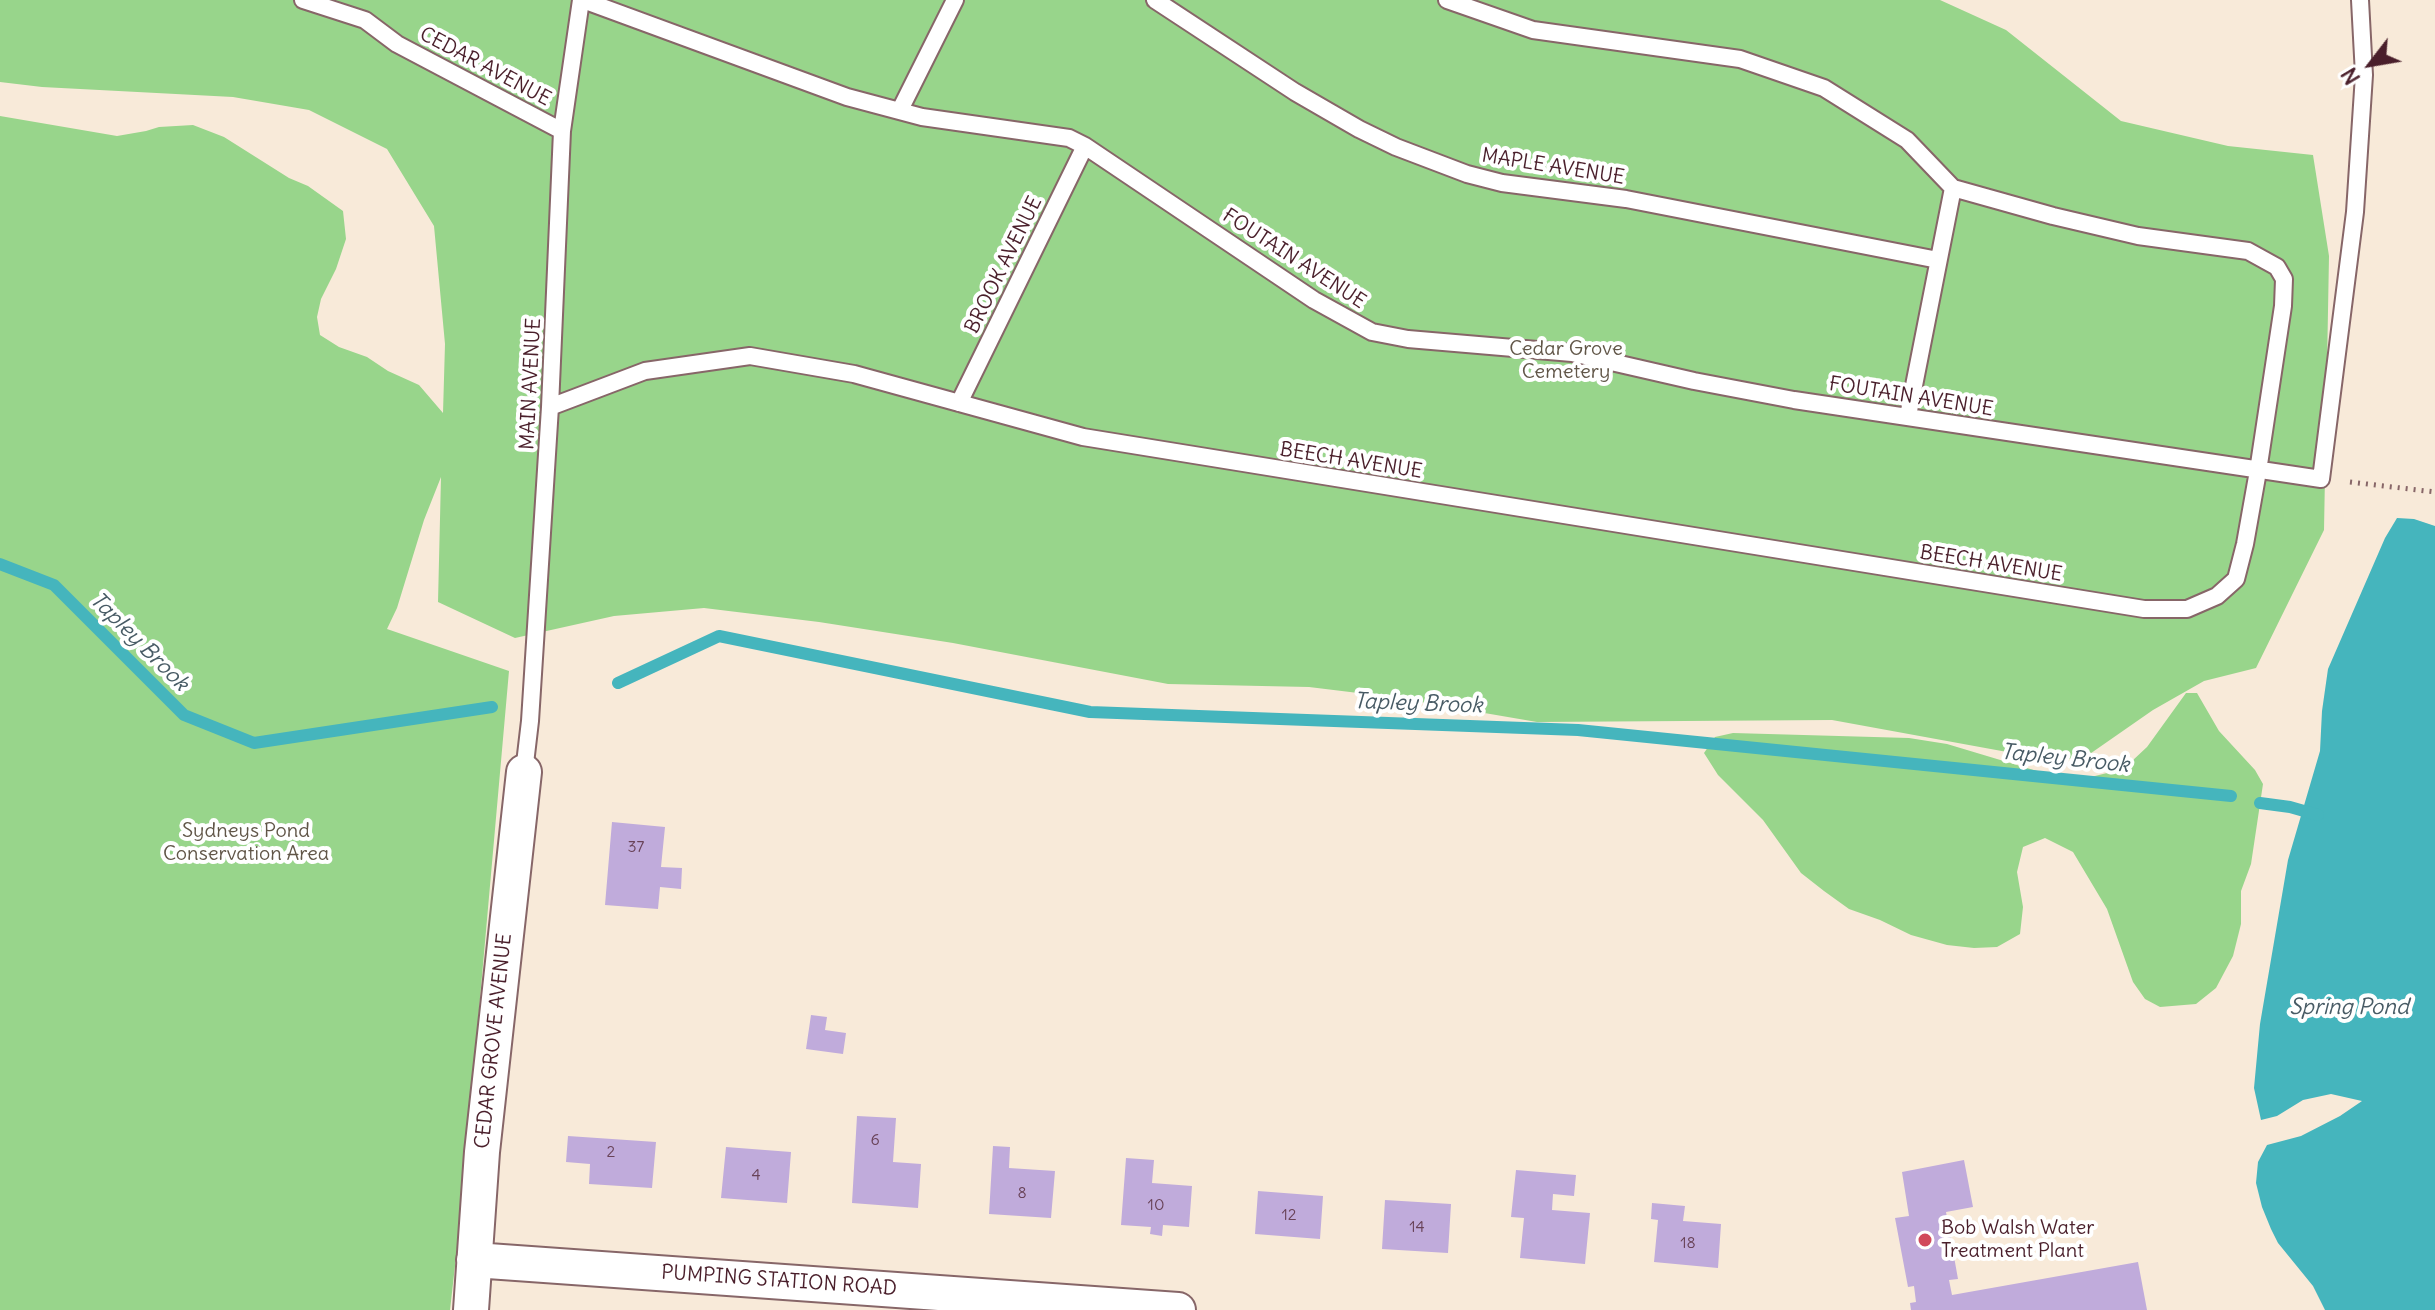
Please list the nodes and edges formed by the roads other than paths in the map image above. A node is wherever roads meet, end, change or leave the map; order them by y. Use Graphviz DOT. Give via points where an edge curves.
graph roads {
  1 [pos="303,0"];
  2 [pos="354,0"];
  3 [pos="582,0"];
  4 [pos="955,0"];
  5 [pos="1155,0"];
  6 [pos="1447,0"];
  7 [pos="2360,0"];
  8 [pos="365,20"];
  9 [pos="900,110"];
  10 [pos="562,131"];
  11 [pos="1085,146"];
  12 [pos="1953,188"];
  13 [pos="1938,260"];
  14 [pos="959,403"];
  15 [pos="550,407"];
  16 [pos="1908,416"];
  17 [pos="2258,471"];
  18 [pos="524,772"];
  19 [pos="474,1260"];
  20 [pos="906,1300"];
  21 [pos="471,1310"];
  22 [pos="1178,1310"];
  1 -- 8 [label="lane, CEDAR AVENUE"];
  2 -- 8 [label="lane"];
  3 -- 9 [label="lane, FOUTAIN AVENUE" via="847,97"];
  3 -- 10 [label="lane, MAIN AVENUE"];
  4 -- 9 [label="lane"];
  5 -- 13 [label="lane, MAPLE AVENUE" via="1359,129 1467,174"];
  6 -- 12 [label="lane" via="1533,30 1740,59 1824,88 1907,140"];
  7 -- 17 [label="lane, FOUTAIN AVENUE" via="2364,75 2355,212 2321,479"];
  8 -- 10 [label="lane, CEDAR AVENUE" via="397,44"];
  9 -- 11 [label="lane, FOUTAIN AVENUE" via="1069,138"];
  10 -- 15 [label="lane, MAIN AVENUE"];
  11 -- 14 [label="lane, BROOK AVENUE"];
  11 -- 16 [label="lane, FOUTAIN AVENUE" via="1314,300 1372,332 1572,353 1722,387"];
  12 -- 13 [label="lane"];
  12 -- 17 [label="lane, BEECH AVENUE" via="2138,236 2248,251 2277,267 2284,279 2283,306"];
  13 -- 16 [label="lane"];
  14 -- 15 [label="lane, BEECH AVENUE" via="854,374 750,356 645,371"];
  14 -- 17 [label="lane, BEECH AVENUE" via="1083,437 2144,609 2187,609 2217,596 2236,579"];
  15 -- 18 [label="lane, MAIN AVENUE"];
  16 -- 17 [label="lane, FOUTAIN AVENUE"];
  18 -- 19 [label="street, CEDAR GROVE AVENUE"];
  19 -- 20 [label="street, PUMPING STATION ROAD"];
  19 -- 21 [label="street, CEDAR GROVE AVENUE"];
  20 -- 22 [label="street, PUMPING STATION ROAD"];
}
